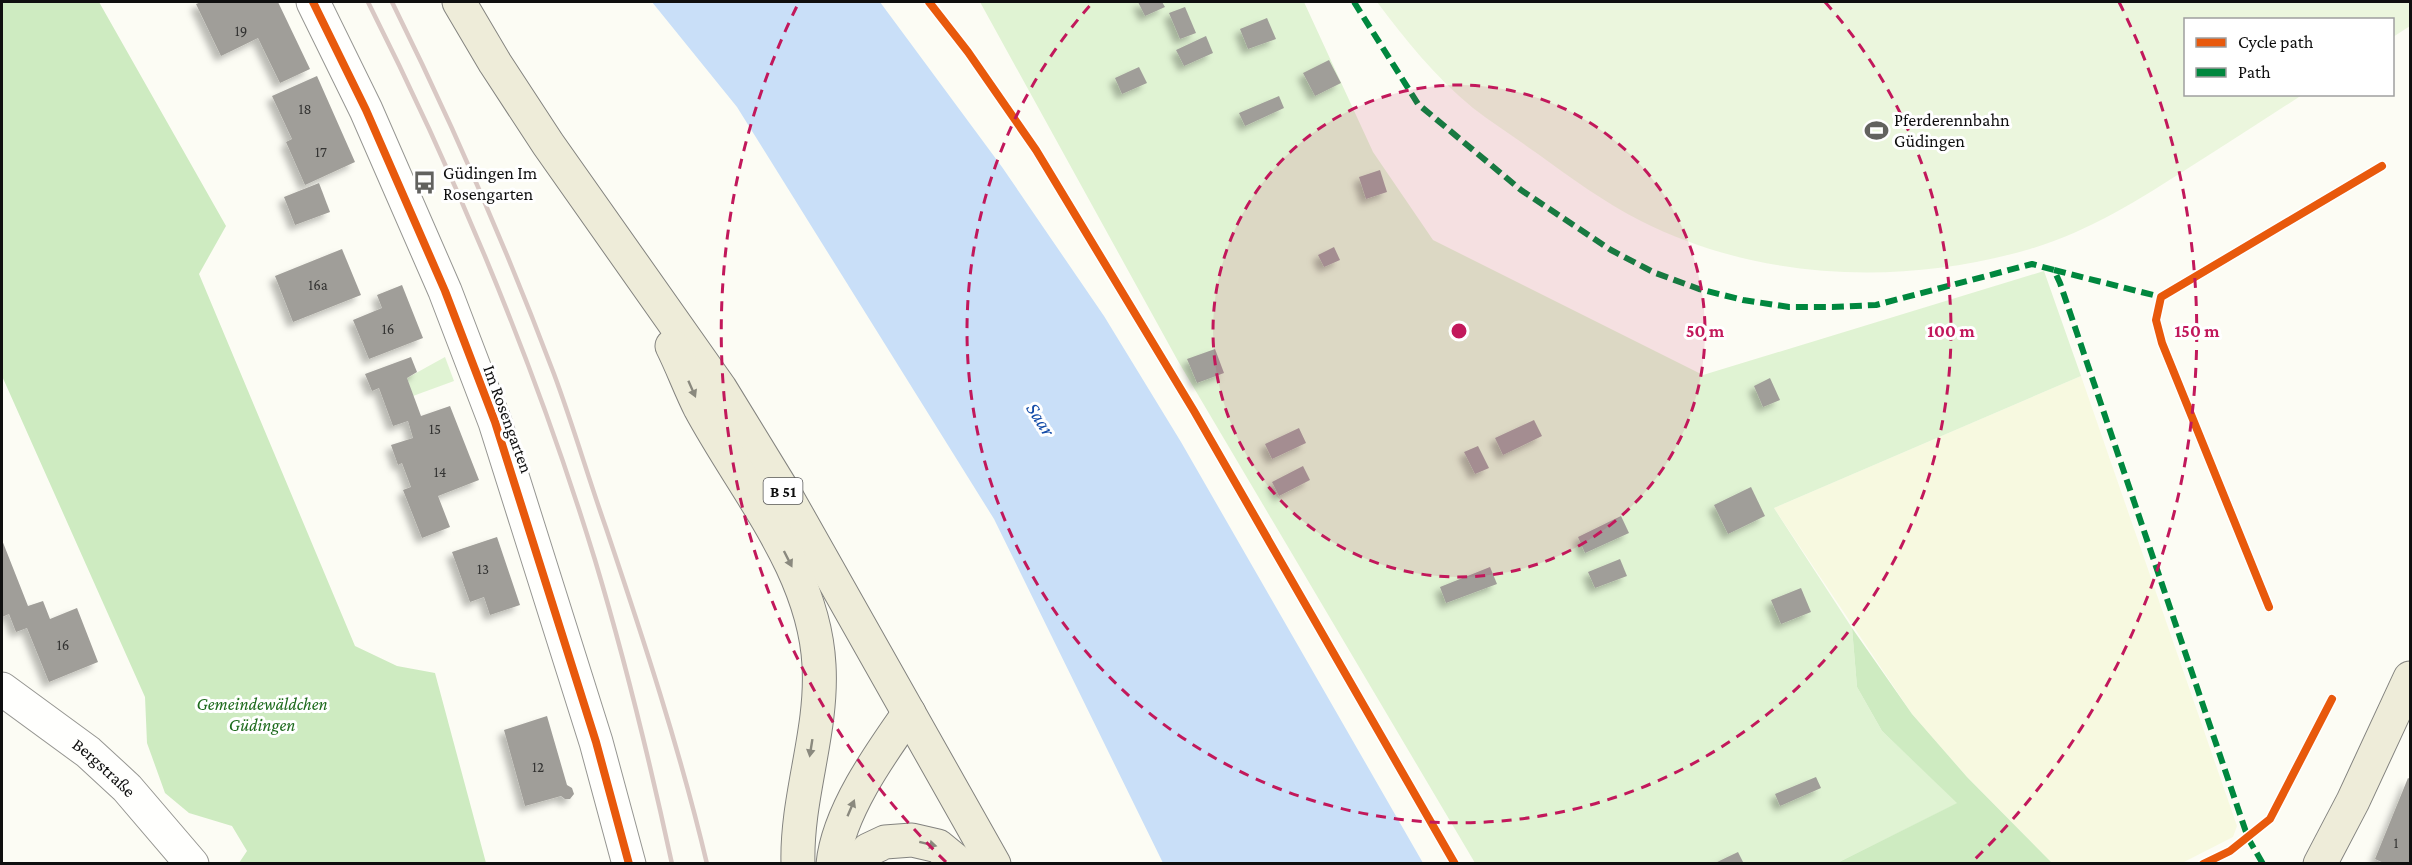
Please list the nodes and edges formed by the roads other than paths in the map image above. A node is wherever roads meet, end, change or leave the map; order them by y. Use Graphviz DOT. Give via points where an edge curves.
graph roads {
  1 [pos="313,2"];
  2 [pos="459,2"];
  3 [pos="642,278"];
  4 [pos="2410,678"];
  5 [pos="2,689"];
  6 [pos="909,713"];
  7 [pos="192,864"];
  8 [pos="629,864"];
  9 [pos="798,864"];
  10 [pos="833,864"];
  11 [pos="857,864"];
  12 [pos="960,864"];
  13 [pos="994,864"];
  14 [pos="2320,864"];
  1 -- 8 [label="street, Im Rosengarten" via="366,110 445,291 495,422 596,742"];
  2 -- 3 [label="main road, B 51" via="548,144"];
  3 -- 6 [label="main road, B 51" via="720,388"];
  3 -- 9 [label="main road, one-way" via="700,408 788,559 811,612 819,664 819,697 798,829"];
  4 -- 14 [label="main road"];
  5 -- 7 [label="street, Bergstraße" via="88,752 127,788"];
  10 -- 6 [label="main road, one-way" via="839,837 863,782"];
  6 -- 13 [label="main road, B 51"];
  11 -- 12 [label="main road, one-way" via="868,850 885,842 912,840 938,846"];
}
